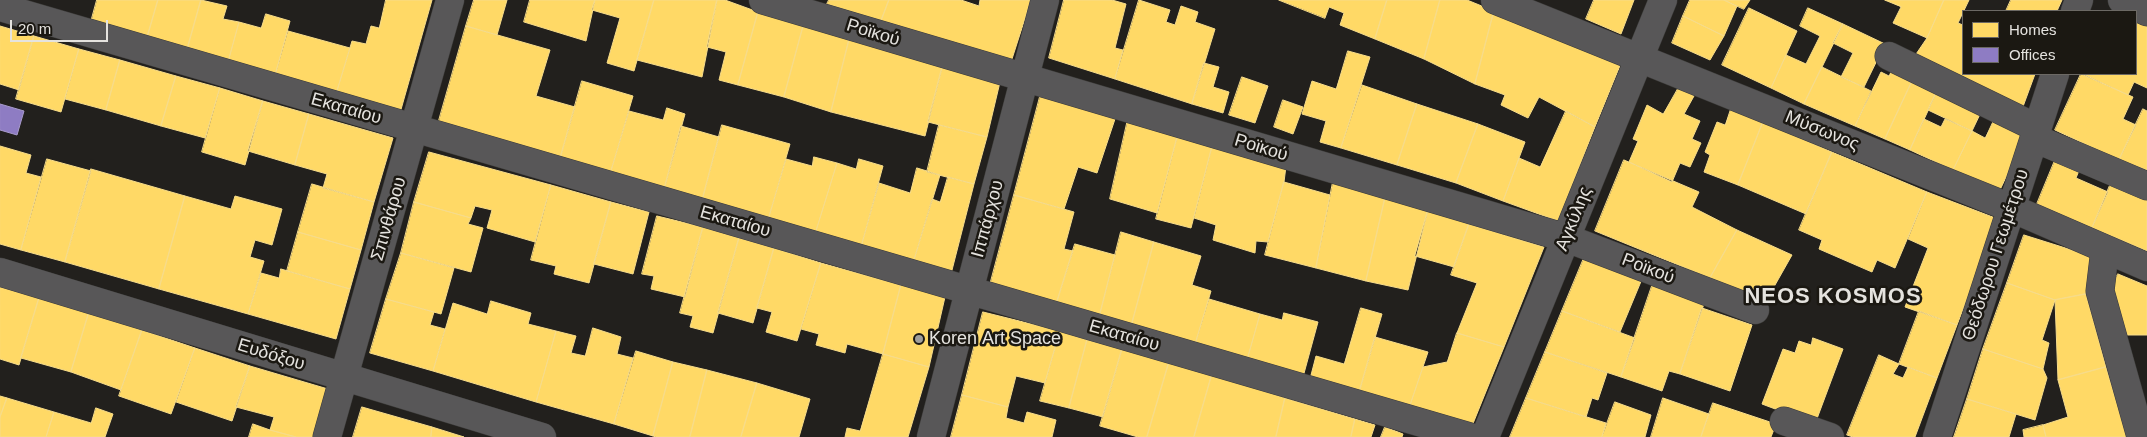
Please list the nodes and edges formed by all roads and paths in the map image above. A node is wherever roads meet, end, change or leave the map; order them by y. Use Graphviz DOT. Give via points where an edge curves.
graph roads {
  1 [pos="450,0"];
  2 [pos="764,0"];
  3 [pos="1045,0"];
  4 [pos="1495,0"];
  5 [pos="1663,0"];
  6 [pos="2122,0"];
  7 [pos="0,7"];
  8 [pos="2147,12"];
  9 [pos="1889,56"];
  10 [pos="1640,57"];
  11 [pos="2055,75"];
  12 [pos="1024,78"];
  13 [pos="414,128"];
  14 [pos="2036,133"];
  15 [pos="2147,186"];
  16 [pos="2011,208"];
  17 [pos="1566,238"];
  18 [pos="2105,250"];
  19 [pos="2147,267"];
  20 [pos="0,272"];
  21 [pos="969,291"];
  22 [pos="1755,310"];
  23 [pos="344,377"];
  24 [pos="1784,421"];
  25 [pos="327,437"];
  26 [pos="542,437"];
  27 [pos="931,437"];
  28 [pos="1470,437"];
  29 [pos="1485,437"];
  30 [pos="1830,437"];
  31 [pos="1937,437"];
  32 [pos="2141,437"];
  1 -- 13 [label="street, Σπινθάρου"];
  2 -- 12 [label="street, Ροϊκού"];
  3 -- 12 [label="street, Ιππάρχου"];
  4 -- 10 [label="street, Μύσωνος"];
  5 -- 10 [label="street, Αγκύλης"];
  6 -- 8 [label="street"];
  7 -- 13 [label="street, Εκαταίου"];
  9 -- 14 [label="street"];
  10 -- 16 [label="street, Μύσωνος"];
  10 -- 17 [label="street, Αγκύλης"];
  11 -- 14 [label="street, Θεόδωρου Γεωμέτρου"];
  12 -- 17 [label="street, Ροϊκού"];
  12 -- 21 [label="street, Ιππάρχου"];
  13 -- 21 [label="street, Εκαταίου"];
  13 -- 23 [label="street, Σπινθάρου"];
  14 -- 15 [label="street"];
  14 -- 16 [label="street, Θεόδωρου Γεωμέτρου"];
  16 -- 18 [label="street, Μύσωνος"];
  16 -- 31 [label="street, Θεόδωρου Γεωμέτρου"];
  17 -- 22 [label="street, Ροϊκού"];
  17 -- 29 [label="street, Αγκύλης"];
  18 -- 19 [label="street, Μύσωνος"];
  18 -- 32 [label="street" via="2100,291"];
  20 -- 23 [label="street, Ευδόξου"];
  21 -- 27 [label="street, Ιππάρχου"];
  21 -- 28 [label="street, Εκαταίου"];
  23 -- 25 [label="street, Σπινθάρου"];
  23 -- 26 [label="street, Ευδόξου"];
  24 -- 30 [label="street"];
}
